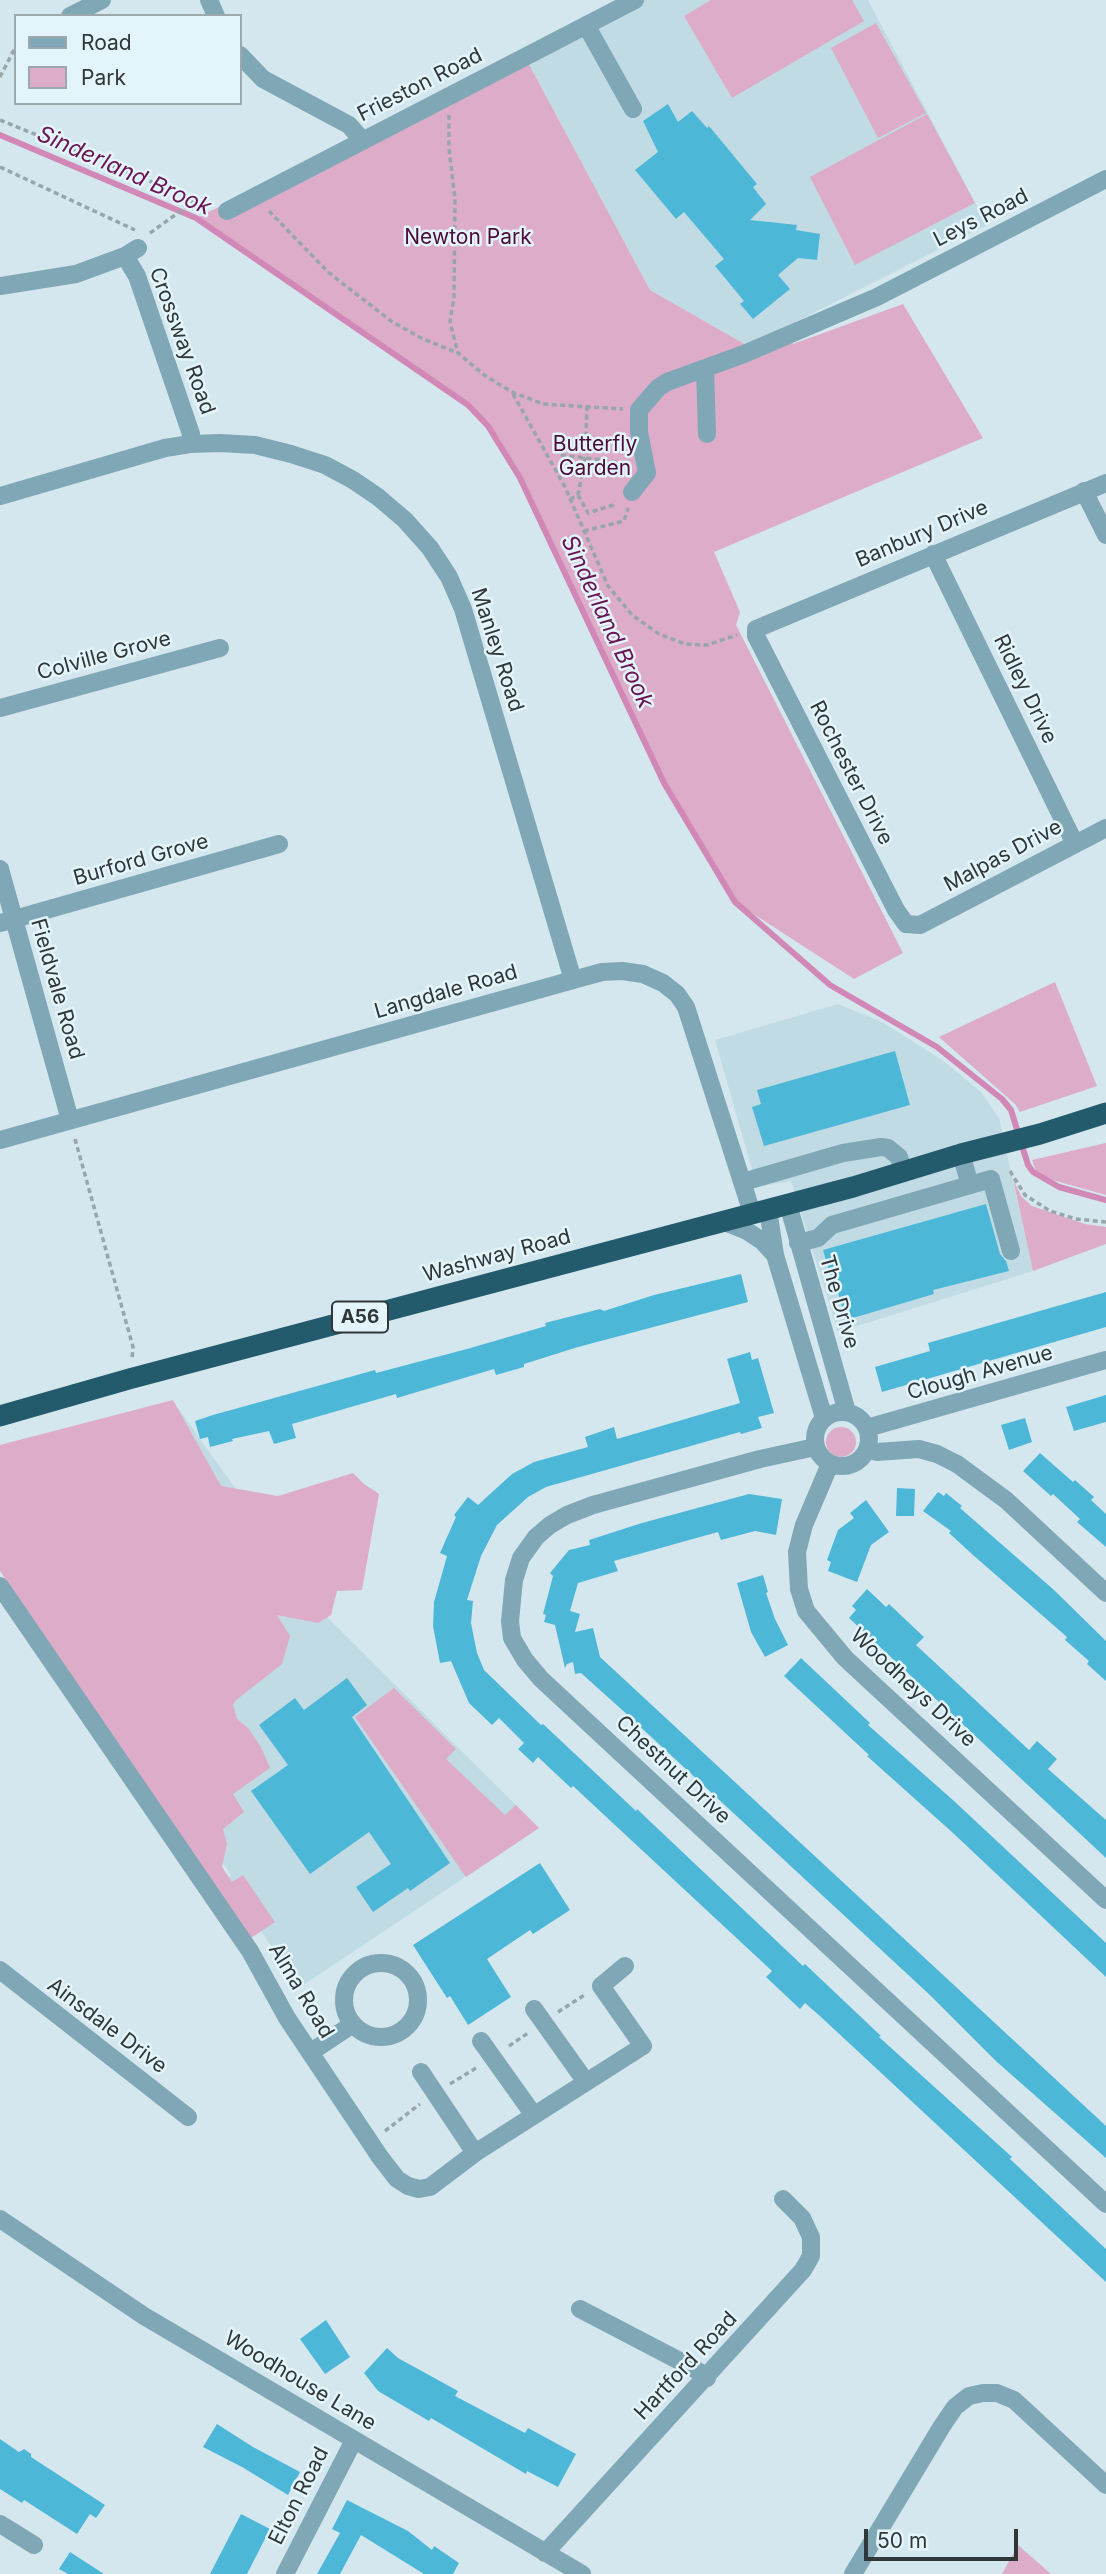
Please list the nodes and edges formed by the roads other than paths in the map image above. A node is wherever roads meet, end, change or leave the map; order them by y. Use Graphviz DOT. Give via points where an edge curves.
graph roads {
  1 [pos="102,0"];
  2 [pos="635,0"];
  3 [pos="74,14"];
  4 [pos="586,25"];
  5 [pos="242,57"];
  6 [pos="633,109"];
  7 [pos="363,141"];
  8 [pos="1106,179"];
  9 [pos="227,211"];
  10 [pos="0,286"];
  11 [pos="705,368"];
  12 [pos="707,434"];
  13 [pos="190,444"];
  14 [pos="1106,483"];
  15 [pos="1084,491"];
  16 [pos="624,494"];
  17 [pos="0,496"];
  18 [pos="1106,535"];
  19 [pos="933,554"];
  20 [pos="756,629"];
  21 [pos="220,648"];
  22 [pos="0,708"];
  23 [pos="1106,828"];
  24 [pos="1075,844"];
  25 [pos="279,845"];
  26 [pos="0,869"];
  27 [pos="7,921"];
  28 [pos="920,925"];
  29 [pos="573,980"];
  30 [pos="1106,1113"];
  31 [pos="70,1120"];
  32 [pos="0,1140"];
  33 [pos="961,1154"];
  34 [pos="904,1173"];
  35 [pos="743,1182"];
  36 [pos="970,1185"];
  37 [pos="770,1209"];
  38 [pos="722,1222"];
  39 [pos="798,1243"];
  40 [pos="1011,1251"];
  41 [pos="775,1255"];
  42 [pos="1106,1360"];
  43 [pos="847,1412"];
  44 [pos="0,1416"];
  45 [pos="824,1418"];
  46 [pos="867,1428"];
  47 [pos="815,1447"];
  48 [pos="867,1449"];
  49 [pos="830,1464"];
  50 [pos="0,1586"];
  51 [pos="1106,1593"];
  52 [pos="1106,1900"];
  53 [pos="625,1966"];
  54 [pos="0,1970"];
  55 [pos="534,2009"];
  56 [pos="353,2024"];
  57 [pos="481,2041"];
  58 [pos="311,2052"];
  59 [pos="421,2072"];
  60 [pos="586,2082"];
  61 [pos="533,2114"];
  62 [pos="188,2117"];
  63 [pos="475,2153"];
  64 [pos="783,2199"];
  65 [pos="1106,2204"];
  66 [pos="0,2219"];
  67 [pos="580,2309"];
  68 [pos="707,2378"];
  69 [pos="354,2440"];
  70 [pos="1106,2484"];
  71 [pos="0,2524"];
  72 [pos="34,2545"];
  73 [pos="545,2553"];
  74 [pos="570,2571"];
  75 [pos="285,2574"];
  76 [pos="853,2574"];
  1 -- 3 [label="street"];
  2 -- 4 [label="street, Frieston Road"];
  4 -- 6 [label="street"];
  4 -- 7 [label="street, Frieston Road"];
  5 -- 7 [label="street" via="263,79 349,125"];
  7 -- 9 [label="street, Frieston Road"];
  8 -- 11 [label="street, Leys Road" via="877,297"];
  10 -- 13 [label="street, Crossway Road" via="76,274 136,246 137,276 191,434"];
  11 -- 12 [label="street"];
  11 -- 16 [label="street, Leys Road" via="667,382 639,410 647,473"];
  13 -- 17 [label="street, Manley Road"];
  13 -- 29 [label="street, Manley Road" via="256,445 325,465 378,497 430,548 463,609"];
  14 -- 15 [label="street, Banbury Drive"];
  15 -- 18 [label="street"];
  15 -- 19 [label="street, Banbury Drive"];
  19 -- 20 [label="street, Banbury Drive"];
  19 -- 24 [label="street, Ridley Drive"];
  20 -- 28 [label="street, Rochester Drive" via="896,910 906,924"];
  21 -- 22 [label="street, Colville Grove"];
  23 -- 24 [label="street, Malpas Drive"];
  24 -- 28 [label="street, Malpas Drive"];
  25 -- 27 [label="street, Burford Grove"];
  26 -- 27 [label="street, Fieldvale Road"];
  27 -- 31 [label="street, Fieldvale Road"];
  29 -- 31 [label="street, Langdale Road"];
  29 -- 35 [label="street, Langdale Road" via="602,972 633,972 663,983 677,994 692,1020"];
  30 -- 33 [label="highway, Washway Road / A56"];
  31 -- 32 [label="street, Langdale Road"];
  33 -- 34 [label="highway, Washway Road / A56"];
  33 -- 36 [label="street"];
  34 -- 35 [label="street" via="899,1157 880,1147"];
  34 -- 37 [label="highway, Washway Road / A56"];
  35 -- 37 [label="street, Langdale Road"];
  36 -- 39 [label="street" via="832,1225 818,1238"];
  36 -- 40 [label="street" via="991,1179"];
  37 -- 38 [label="highway, Washway Road / A56"];
  37 -- 39 [label="street, The Drive"];
  37 -- 41 [label="street"];
  38 -- 41 [label="street" via="747,1231"];
  38 -- 44 [label="highway, Washway Road / A56"];
  39 -- 43 [label="street, The Drive"];
  41 -- 45 [label="street"];
  42 -- 46 [label="street, Clough Avenue"];
  43 -- 45 [label="street"];
  43 -- 46 [label="street"];
  45 -- 47 [label="street" via="815,1431"];
  46 -- 48 [label="street"];
  47 -- 49 [label="street"];
  47 -- 65 [label="street, Chestnut Drive" via="567,1514 536,1537 521,1558 514,1580 512,1638 541,1679"];
  48 -- 49 [label="street" via="852,1464"];
  48 -- 51 [label="street" via="919,1449 957,1464 1006,1500"];
  49 -- 52 [label="street, Woodheys Drive" via="797,1552 799,1589 806,1611 845,1658"];
  50 -- 58 [label="street, Alma Road" via="250,1951"];
  53 -- 60 [label="street, Alma Road" via="601,1986 643,2046"];
  54 -- 62 [label="street, Ainsdale Drive"];
  55 -- 60 [label="street"];
  56 -- 56 [label="street" via="345,2010 345,1993 355,1973 377,1963 392,1964 414,1981 418,2009 404,2030 382,2038 369,2036"];
  56 -- 58 [label="street"];
  57 -- 61 [label="street"];
  58 -- 63 [label="street, Alma Road" via="380,2157 408,2186 430,2187"];
  59 -- 63 [label="street"];
  60 -- 61 [label="street, Alma Road"];
  61 -- 63 [label="street, Alma Road"];
  64 -- 68 [label="street, Hartford Road" via="802,2218 811,2237 811,2256"];
  66 -- 69 [label="street, Woodhouse Lane" via="144,2316"];
  67 -- 68 [label="street"];
  68 -- 73 [label="street, Hartford Road"];
  69 -- 73 [label="street, Woodhouse Lane"];
  69 -- 75 [label="street, Elton Road"];
  70 -- 76 [label="street" via="1014,2400 997,2393 969,2396 942,2426"];
  71 -- 72 [label="street"];
  73 -- 74 [label="street, Woodhouse Lane"];
}
